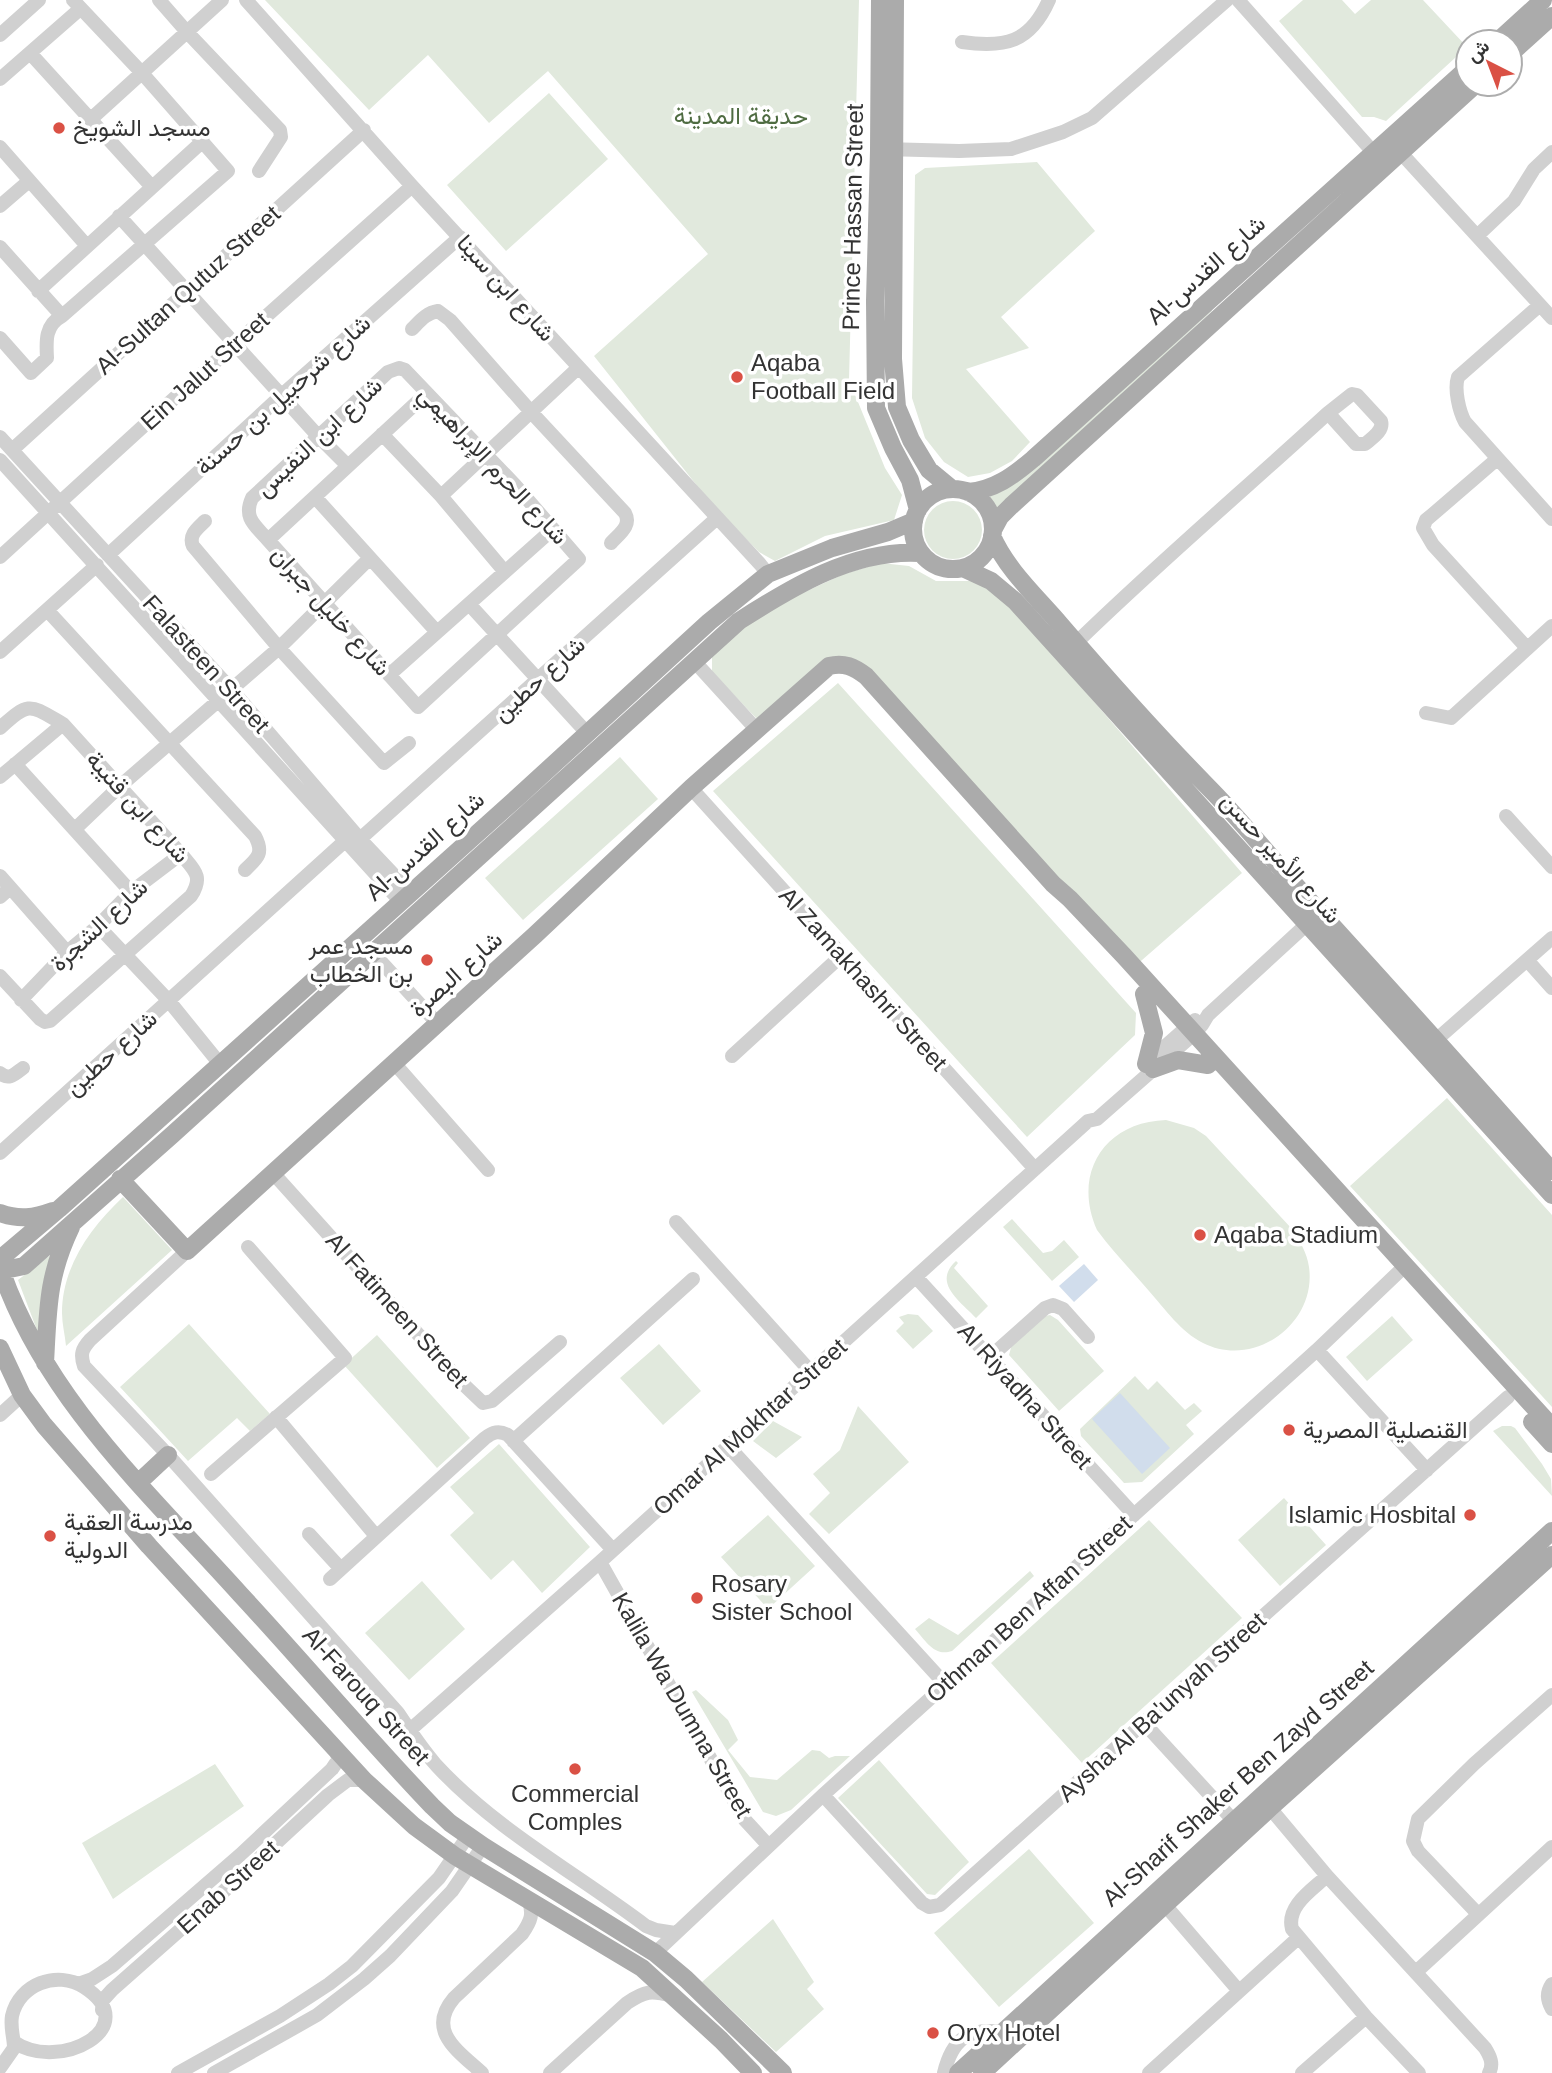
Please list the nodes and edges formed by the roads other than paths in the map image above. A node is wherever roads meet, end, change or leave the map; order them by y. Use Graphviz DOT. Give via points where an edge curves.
graph roads {
  1 [pos="38,0"];
  2 [pos="159,0"];
  3 [pos="222,0"];
  4 [pos="246,0"];
  5 [pos="880,0"];
  6 [pos="895,0"];
  7 [pos="1049,0"];
  8 [pos="1227,0"];
  9 [pos="1238,0"];
  10 [pos="1544,0"];
  11 [pos="76,4"];
  12 [pos="1552,16"];
  13 [pos="1513,28"];
  14 [pos="187,32"];
  15 [pos="0,35"];
  16 [pos="1524,41"];
  17 [pos="962,42"];
  18 [pos="30,53"];
  19 [pos="142,73"];
  20 [pos="0,79"];
  21 [pos="1454,91"];
  22 [pos="1454,95"];
  23 [pos="91,119"];
  24 [pos="364,130"];
  25 [pos="203,141"];
  26 [pos="0,148"];
  27 [pos="887,149"];
  28 [pos="1552,152"];
  29 [pos="1374,153"];
  30 [pos="1401,153"];
  31 [pos="259,171"];
  32 [pos="29,181"];
  33 [pos="412,186"];
  34 [pos="152,187"];
  35 [pos="0,206"];
  36 [pos="119,216"];
  37 [pos="1477,236"];
  38 [pos="460,237"];
  39 [pos="145,244"];
  40 [pos="87,246"];
  41 [pos="0,247"];
  42 [pos="38,290"];
  43 [pos="188,290"];
  44 [pos="1214,296"];
  45 [pos="1540,304"];
  46 [pos="1226,310"];
  47 [pos="62,316"];
  48 [pos="1552,318"];
  49 [pos="412,329"];
  50 [pos="0,338"];
  51 [pos="236,345"];
  52 [pos="399,368"];
  53 [pos="578,368"];
  54 [pos="427,393"];
  55 [pos="282,395"];
  56 [pos="531,413"];
  57 [pos="1328,413"];
  58 [pos="382,434"];
  59 [pos="318,436"];
  60 [pos="0,437"];
  61 [pos="12,450"];
  62 [pos="485,454"];
  63 [pos="1497,459"];
  64 [pos="0,460"];
  65 [pos="348,466"];
  66 [pos="960,491"];
  67 [pos="440,496"];
  68 [pos="315,497"];
  69 [pos="53,508"];
  70 [pos="248,512"];
  71 [pos="916,516"];
  72 [pos="717,518"];
  73 [pos="1552,519"];
  74 [pos="205,521"];
  75 [pos="553,529"];
  76 [pos="993,533"];
  77 [pos="268,540"];
  78 [pos="611,543"];
  79 [pos="920,553"];
  80 [pos="0,557"];
  81 [pos="370,558"];
  82 [pos="102,560"];
  83 [pos="963,568"];
  84 [pos="505,572"];
  85 [pos="768,575"];
  86 [pos="325,602"];
  87 [pos="469,604"];
  88 [pos="47,610"];
  89 [pos="1552,626"];
  90 [pos="437,632"];
  91 [pos="497,635"];
  92 [pos="1076,643"];
  93 [pos="279,648"];
  94 [pos="1527,648"];
  95 [pos="0,652"];
  96 [pos="694,661"];
  97 [pos="389,675"];
  98 [pos="538,679"];
  99 [pos="231,689"];
  100 [pos="220,701"];
  101 [pos="418,707"];
  102 [pos="1426,713"];
  103 [pos="63,724"];
  104 [pos="0,728"];
  105 [pos="756,729"];
  106 [pos="587,733"];
  107 [pos="408,743"];
  108 [pos="170,744"];
  109 [pos="15,764"];
  110 [pos="0,777"];
  111 [pos="119,788"];
  112 [pos="691,788"];
  113 [pos="525,802"];
  114 [pos="499,813"];
  115 [pos="1506,816"];
  116 [pos="514,825"];
  117 [pos="75,829"];
  118 [pos="1234,829"];
  119 [pos="353,839"];
  120 [pos="181,854"];
  121 [pos="1552,867"];
  122 [pos="244,870"];
  123 [pos="0,876"];
  124 [pos="1053,884"];
  125 [pos="131,892"];
  126 [pos="5,893"];
  127 [pos="406,897"];
  128 [pos="1307,924"];
  129 [pos="98,926"];
  130 [pos="1552,938"];
  131 [pos="67,952"];
  132 [pos="373,953"];
  133 [pos="125,956"];
  134 [pos="841,956"];
  135 [pos="1527,960"];
  136 [pos="319,975"];
  137 [pos="0,976"];
  138 [pos="1552,988"];
  139 [pos="332,990"];
  140 [pos="301,991"];
  141 [pos="1144,994"];
  142 [pos="21,1000"];
  143 [pos="169,1001"];
  144 [pos="311,1009"];
  145 [pos="438,1024"];
  146 [pos="1187,1033"];
  147 [pos="1436,1040"];
  148 [pos="732,1056"];
  149 [pos="220,1064"];
  150 [pos="395,1064"];
  151 [pos="1208,1065"];
  152 [pos="1150,1067"];
  153 [pos="23,1068"];
  154 [pos="0,1073"];
  155 [pos="1501,1127"];
  156 [pos="0,1153"];
  157 [pos="1035,1169"];
  158 [pos="488,1170"];
  159 [pos="1552,1171"];
  160 [pos="273,1173"];
  161 [pos="120,1179"];
  162 [pos="1552,1195"];
  163 [pos="60,1209"];
  164 [pos="0,1213"];
  165 [pos="73,1222"];
  166 [pos="676,1222"];
  167 [pos="248,1247"];
  168 [pos="187,1251"];
  169 [pos="0,1267"];
  170 [pos="1401,1270"];
  171 [pos="916,1277"];
  172 [pos="693,1279"];
  173 [pos="1088,1337"];
  174 [pos="560,1342"];
  175 [pos="0,1348"];
  176 [pos="1317,1350"];
  177 [pos="990,1357"];
  178 [pos="45,1363"];
  179 [pos="811,1371"];
  180 [pos="22,1395"];
  181 [pos="1508,1397"];
  182 [pos="0,1415"];
  183 [pos="276,1417"];
  184 [pos="1552,1427"];
  185 [pos="513,1441"];
  186 [pos="1552,1444"];
  187 [pos="729,1446"];
  188 [pos="168,1455"];
  189 [pos="1427,1470"];
  190 [pos="211,1474"];
  191 [pos="138,1483"];
  192 [pos="1134,1515"];
  193 [pos="1552,1531"];
  194 [pos="309,1534"];
  195 [pos="376,1536"];
  196 [pos="613,1550"];
  197 [pos="1552,1555"];
  198 [pos="600,1562"];
  199 [pos="1552,1568"];
  200 [pos="1524,1580"];
  201 [pos="945,1684"];
  202 [pos="1552,1695"];
  203 [pos="1144,1723"];
  204 [pos="410,1730"];
  205 [pos="1344,1732"];
  206 [pos="337,1750"];
  207 [pos="364,1780"];
  208 [pos="823,1795"];
  209 [pos="1270,1808"];
  210 [pos="1233,1820"];
  211 [pos="475,1841"];
  212 [pos="768,1845"];
  213 [pos="1552,1847"];
  214 [pos="463,1861"];
  215 [pos="1327,1876"];
  216 [pos="528,1899"];
  217 [pos="1165,1905"];
  218 [pos="1478,1914"];
  219 [pos="675,1933"];
  220 [pos="1298,1938"];
  221 [pos="655,1953"];
  222 [pos="1092,1961"];
  223 [pos="1416,1972"];
  224 [pos="78,1983"];
  225 [pos="1552,1984"];
  226 [pos="1239,1992"];
  227 [pos="675,1997"];
  228 [pos="102,2010"];
  229 [pos="1552,2010"];
  230 [pos="1366,2017"];
  231 [pos="1002,2032"];
  232 [pos="14,2042"];
  233 [pos="94,2055"];
  234 [pos="3,2062"];
  235 [pos="34,2066"];
  236 [pos="1312,2070"];
  237 [pos="178,2073"];
  238 [pos="214,2073"];
  239 [pos="482,2073"];
  240 [pos="550,2073"];
  241 [pos="753,2073"];
  242 [pos="783,2073"];
  243 [pos="944,2073"];
  244 [pos="958,2073"];
  245 [pos="982,2073"];
  246 [pos="1149,2073"];
  247 [pos="1419,2073"];
  248 [pos="1489,2073"];
  1 -- 15 [label="street"];
  2 -- 14 [label="street"];
  3 -- 14 [label="street"];
  4 -- 24 [label="street, شارع ابن سينا"];
  5 -- 27 [label="main road, Prince Hassan Street"];
  6 -- 27 [label="main road, Prince Hassan Street"];
  7 -- 17 [label="street" via="1036,23 1005,44"];
  8 -- 27 [label="street" via="1092,118 1063,132 1011,149"];
  9 -- 29 [label="street"];
  10 -- 13 [label="main road"];
  11 -- 18 [label="street"];
  11 -- 19 [label="street"];
  12 -- 16 [label="main road"];
  14 -- 19 [label="street"];
  14 -- 31 [label="street" via="280,130 281,137"];
  18 -- 20 [label="street"];
  18 -- 23 [label="street"];
  19 -- 23 [label="street"];
  19 -- 25 [label="street"];
  21 -- 29 [label="main road, Al-شارع القدس"];
  22 -- 30 [label="main road, Al-شارع القدس"];
  23 -- 34 [label="street"];
  24 -- 33 [label="street, شارع ابن سينا"];
  24 -- 43 [label="street, Al-Sultan Qutuz Street"];
  25 -- 34 [label="street"];
  25 -- 39 [label="street" via="228,171"];
  26 -- 32 [label="street"];
  27 -- 66 [label="main road, Prince Hassan Street" via="897,407 929,470"];
  27 -- 71 [label="main road, Prince Hassan Street" via="875,301 876,408 910,480"];
  28 -- 37 [label="street" via="1534,169 1514,201"];
  29 -- 44 [label="main road, Al-شارع القدس"];
  30 -- 37 [label="street"];
  30 -- 46 [label="main road, Al-شارع القدس"];
  32 -- 35 [label="street"];
  32 -- 40 [label="street"];
  33 -- 38 [label="street, شارع ابن سينا"];
  33 -- 51 [label="street, Ein Jalut Street"];
  34 -- 36 [label="street"];
  36 -- 39 [label="street"];
  36 -- 40 [label="street"];
  37 -- 45 [label="street"];
  38 -- 53 [label="street, شارع ابن سينا"];
  38 -- 55 [label="street, شارع شرحبيل بن حسنة"];
  39 -- 43 [label="street"];
  39 -- 47 [label="street"];
  40 -- 42 [label="street"];
  41 -- 42 [label="street"];
  42 -- 47 [label="street"];
  43 -- 51 [label="street"];
  43 -- 61 [label="street, Al-Sultan Qutuz Street"];
  44 -- 46 [label="main road"];
  44 -- 66 [label="main road, Al-شارع القدس" via="1014,475 983,491"];
  45 -- 48 [label="street"];
  45 -- 63 [label="street" via="1456,380 1462,418"];
  46 -- 76 [label="main road, Al-شارع القدس" via="1000,517"];
  47 -- 50 [label="street" via="49,327 47,358 32,373"];
  49 -- 56 [label="street" via="438,310"];
  51 -- 55 [label="street"];
  51 -- 69 [label="street, Ein Jalut Street"];
  52 -- 54 [label="street, شارع الحرم الإبراهيمي"];
  52 -- 59 [label="street, شارع ابن النفيس" via="388,372"];
  53 -- 56 [label="street"];
  53 -- 72 [label="street, شارع ابن سينا"];
  54 -- 58 [label="street"];
  54 -- 62 [label="street, شارع الحرم الإبراهيمي"];
  55 -- 59 [label="street"];
  55 -- 82 [label="street, شارع شرحبيل بن حسنة"];
  56 -- 62 [label="street"];
  56 -- 78 [label="street" via="625,513 628,524"];
  57 -- 92 [label="street"];
  58 -- 65 [label="street"];
  58 -- 67 [label="street"];
  59 -- 65 [label="street"];
  59 -- 70 [label="street, شارع ابن النفيس" via="252,498"];
  60 -- 61 [label="street, Falasteen Street"];
  61 -- 69 [label="street, Falasteen Street"];
  62 -- 67 [label="street"];
  62 -- 75 [label="street, شارع الحرم الإبراهيمي"];
  63 -- 73 [label="street"];
  63 -- 94 [label="street" via="1423,527 1433,545"];
  64 -- 69 [label="street, Falasteen Street"];
  65 -- 68 [label="street"];
  66 -- 71 [label="main road" via="936,493 922,503"];
  66 -- 76 [label="main road" via="986,507"];
  67 -- 84 [label="street"];
  68 -- 77 [label="street"];
  68 -- 81 [label="street"];
  69 -- 80 [label="street, Ein Jalut Street"];
  69 -- 82 [label="street, Falasteen Street"];
  70 -- 77 [label="street, شارع خليل جبران"];
  71 -- 79 [label="main road" via="913,532"];
  71 -- 85 [label="main road, Al-شارع القدس" via="888,532 832,548"];
  72 -- 85 [label="street, شارع ابن سينا"];
  72 -- 98 [label="street, شارع حطين"];
  74 -- 93 [label="street" via="195,531 193,546"];
  75 -- 84 [label="street"];
  75 -- 91 [label="street, شارع الحرم الإبراهيمي" via="579,559"];
  76 -- 83 [label="main road" via="982,556"];
  76 -- 92 [label="main road, شارع الأمير حسن" via="1010,567"];
  77 -- 86 [label="street, شارع خليل جبران"];
  79 -- 83 [label="main road" via="944,569"];
  79 -- 96 [label="main road, Al-شارع القدس" via="874,557 835,568 739,621"];
  81 -- 86 [label="street"];
  81 -- 90 [label="street"];
  82 -- 88 [label="street, شارع شرحبيل بن حسنة"];
  82 -- 99 [label="street, Falasteen Street"];
  82 -- 100 [label="street, Falasteen Street"];
  83 -- 118 [label="main road, شارع الأمير حسن" via="991,581 1016,601"];
  84 -- 87 [label="street"];
  85 -- 106 [label="main road, Al-شارع القدس"];
  86 -- 93 [label="street"];
  86 -- 97 [label="street, شارع خليل جبران"];
  87 -- 90 [label="street"];
  87 -- 91 [label="street"];
  88 -- 95 [label="street, شارع شرحبيل بن حسنة"];
  88 -- 108 [label="street"];
  89 -- 94 [label="street"];
  90 -- 97 [label="street"];
  91 -- 98 [label="street"];
  91 -- 101 [label="street, شارع الحرم الإبراهيمي"];
  92 -- 118 [label="main road, شارع الأمير حسن"];
  93 -- 99 [label="street"];
  93 -- 107 [label="street" via="384,763"];
  94 -- 102 [label="street" via="1451,718"];
  96 -- 105 [label="street"];
  96 -- 113 [label="main road, Al-شارع القدس"];
  97 -- 101 [label="street, شارع خليل جبران"];
  98 -- 106 [label="street"];
  98 -- 119 [label="street, شارع حطين"];
  99 -- 100 [label="street"];
  99 -- 119 [label="street, Falasteen Street"];
  100 -- 108 [label="street"];
  100 -- 119 [label="street, Falasteen Street"];
  103 -- 104 [label="street, شارع ابن قتيبة" via="27,707"];
  103 -- 109 [label="street"];
  103 -- 111 [label="street, شارع ابن قتيبة"];
  105 -- 112 [label="main road, شارع البصرة"];
  105 -- 124 [label="main road, شارع البصرة" via="829,666 850,666 866,676"];
  106 -- 113 [label="main road, Al-شارع القدس"];
  108 -- 111 [label="street"];
  108 -- 122 [label="street" via="255,836 259,852"];
  109 -- 110 [label="street"];
  109 -- 117 [label="street"];
  111 -- 117 [label="street"];
  111 -- 120 [label="street, شارع ابن قتيبة"];
  112 -- 134 [label="street, Al Zamakhashri Street"];
  112 -- 145 [label="main road, شارع البصرة"];
  113 -- 114 [label="main road, Al-شارع القدس"];
  113 -- 116 [label="main road, Al-شارع القدس"];
  114 -- 116 [label="main road" via="510,813"];
  114 -- 127 [label="main road, Al-شارع القدس"];
  115 -- 121 [label="street"];
  116 -- 132 [label="main road, Al-شارع القدس"];
  117 -- 125 [label="street"];
  118 -- 128 [label="main road, شارع الأمير حسن"];
  118 -- 147 [label="main road, شارع الأمير حسن"];
  119 -- 127 [label="street, Falasteen Street"];
  119 -- 143 [label="street, شارع حطين"];
  120 -- 125 [label="street, شارع الشجرة"];
  120 -- 133 [label="street, شارع ابن قتيبة" via="197,873 195,890"];
  123 -- 126 [label="street"];
  124 -- 141 [label="main road"];
  124 -- 146 [label="main road" via="1099,929"];
  125 -- 129 [label="street, شارع الشجرة"];
  126 -- 131 [label="street"];
  127 -- 136 [label="main road, Al-شارع القدس"];
  128 -- 146 [label="street, Omar Al Mokhtar Street"];
  128 -- 155 [label="main road, شارع الأمير حسن"];
  129 -- 131 [label="street, شارع الشجرة"];
  129 -- 133 [label="street"];
  130 -- 135 [label="street"];
  131 -- 142 [label="street, شارع الشجرة"];
  132 -- 139 [label="main road, Al-شارع القدس"];
  132 -- 145 [label="street"];
  133 -- 142 [label="street, شارع ابن قتيبة" via="55,1018 45,1022"];
  133 -- 143 [label="street"];
  134 -- 148 [label="street"];
  134 -- 157 [label="street, Al Zamakhashri Street"];
  135 -- 138 [label="street"];
  135 -- 147 [label="street"];
  136 -- 139 [label="main road" via="322,989"];
  136 -- 140 [label="main road, Al-شارع القدس"];
  137 -- 142 [label="street"];
  139 -- 144 [label="main road, Al-شارع القدس"];
  140 -- 144 [label="main road" via="313,997"];
  140 -- 149 [label="main road, Al-شارع القدس"];
  141 -- 146 [label="main road"];
  141 -- 152 [label="main road" via="1154,1034"];
  143 -- 149 [label="street"];
  143 -- 156 [label="street, شارع حطين"];
  144 -- 161 [label="main road, Al-شارع القدس"];
  145 -- 150 [label="main road, شارع البصرة"];
  146 -- 151 [label="main road"];
  146 -- 152 [label="street, Omar Al Mokhtar Street"];
  146 -- 170 [label="main road"];
  147 -- 155 [label="main road, شارع الأمير حسن"];
  149 -- 163 [label="main road, Al-شارع القدس"];
  150 -- 158 [label="street"];
  150 -- 160 [label="main road, شارع البصرة"];
  151 -- 152 [label="main road" via="1178,1060"];
  151 -- 170 [label="main road"];
  152 -- 157 [label="street, Omar Al Mokhtar Street" via="1097,1119 1088,1121"];
  153 -- 154 [label="street" via="11,1077"];
  155 -- 159 [label="main road, شارع الأمير حسن"];
  155 -- 162 [label="main road, شارع الأمير حسن"];
  157 -- 171 [label="street, Omar Al Mokhtar Street"];
  160 -- 168 [label="main road, شارع البصرة"];
  160 -- 174 [label="street, Al Fatimeen Street" via="483,1403 492,1401"];
  161 -- 165 [label="main road, Al-شارع القدس"];
  161 -- 168 [label="main road"];
  163 -- 164 [label="main road" via="23,1219"];
  163 -- 169 [label="main road, Al-شارع القدس"];
  165 -- 169 [label="main road, Al-شارع القدس" via="24,1266"];
  165 -- 178 [label="main road" via="50,1288"];
  166 -- 179 [label="street"];
  167 -- 183 [label="street" via="345,1358"];
  168 -- 188 [label="street" via="90,1340 81,1357 84,1366"];
  169 -- 178 [label="main road, Al-Farouq Street"];
  170 -- 176 [label="street, Othman Ben Affan Street"];
  170 -- 181 [label="main road"];
  170 -- 184 [label="main road"];
  171 -- 177 [label="street, Al Riyadha Street"];
  171 -- 179 [label="street, Omar Al Mokhtar Street"];
  172 -- 185 [label="street"];
  173 -- 177 [label="street" via="1063,1309 1053,1305"];
  175 -- 180 [label="main road"];
  176 -- 189 [label="street"];
  176 -- 192 [label="street, Othman Ben Affan Street"];
  177 -- 192 [label="street, Al Riyadha Street"];
  178 -- 191 [label="main road, Al-Farouq Street" via="87,1423"];
  179 -- 187 [label="street, Omar Al Mokhtar Street"];
  180 -- 182 [label="street"];
  180 -- 206 [label="main road" via="149,1546"];
  181 -- 186 [label="main road"];
  181 -- 189 [label="street, Aysha Al Ba'unyah Street"];
  183 -- 190 [label="street"];
  183 -- 195 [label="street"];
  185 -- 195 [label="street" via="502,1432 485,1438"];
  185 -- 196 [label="street"];
  187 -- 196 [label="street, Omar Al Mokhtar Street"];
  187 -- 201 [label="street"];
  188 -- 191 [label="main road"];
  188 -- 204 [label="street"];
  189 -- 203 [label="street, Aysha Al Ba'unyah Street"];
  191 -- 211 [label="main road, Al-Farouq Street" via="414,1786"];
  192 -- 201 [label="street, Othman Ben Affan Street"];
  193 -- 205 [label="main road, Al-Sharif Shaker Ben Zayd Street"];
  194 -- 195 [label="street" via="335,1574"];
  196 -- 198 [label="street, Omar Al Mokhtar Street"];
  197 -- 200 [label="main road, Al-Sharif Shaker Ben Zayd Street"];
  198 -- 204 [label="street, Omar Al Mokhtar Street"];
  198 -- 212 [label="street, Kalila Wa Dumna Street" via="745,1819"];
  199 -- 200 [label="main road"];
  200 -- 205 [label="main road, Al-Sharif Shaker Ben Zayd Street"];
  201 -- 208 [label="street, Othman Ben Affan Street"];
  202 -- 218 [label="street" via="1418,1819 1413,1841 1418,1851"];
  203 -- 208 [label="street, Aysha Al Ba'unyah Street" via="940,1905 922,1903"];
  203 -- 210 [label="street"];
  204 -- 219 [label="street" via="438,1767 490,1815 646,1926"];
  205 -- 209 [label="main road, Al-Sharif Shaker Ben Zayd Street"];
  205 -- 210 [label="main road, Al-Sharif Shaker Ben Zayd Street"];
  206 -- 207 [label="main road"];
  206 -- 224 [label="street, Enab Street" via="338,1760 332,1769 240,1855 112,1966"];
  207 -- 214 [label="main road" via="414,1826"];
  207 -- 228 [label="street, Enab Street" via="348,1780 328,1795 112,1990 103,2000"];
  208 -- 212 [label="street, Othman Ben Affan Street"];
  209 -- 215 [label="street"];
  209 -- 217 [label="main road, Al-Sharif Shaker Ben Zayd Street"];
  210 -- 222 [label="main road, Al-Sharif Shaker Ben Zayd Street"];
  211 -- 214 [label="street"];
  211 -- 221 [label="main road, Al-Farouq Street"];
  212 -- 219 [label="street, Othman Ben Affan Street"];
  213 -- 218 [label="street"];
  214 -- 216 [label="main road"];
  214 -- 237 [label="street" via="439,1878 329,1984"];
  214 -- 238 [label="street" via="452,1891 356,1985 317,2015"];
  215 -- 220 [label="street" via="1294,1908 1292,1929"];
  215 -- 223 [label="street"];
  216 -- 227 [label="main road" via="642,1968"];
  216 -- 239 [label="street" via="533,1912 530,1923 454,1998 444,2015 447,2039"];
  217 -- 222 [label="main road, Al-Sharif Shaker Ben Zayd Street"];
  217 -- 226 [label="street"];
  218 -- 223 [label="street"];
  219 -- 221 [label="street, Othman Ben Affan Street"];
  220 -- 226 [label="street"];
  220 -- 230 [label="street"];
  221 -- 242 [label="main road, Al-Farouq Street"];
  222 -- 231 [label="main road, Al-Sharif Shaker Ben Zayd Street"];
  222 -- 245 [label="main road, Al-Sharif Shaker Ben Zayd Street"];
  223 -- 248 [label="street" via="1485,2048 1491,2057"];
  224 -- 228 [label="street"];
  224 -- 232 [label="street" via="53,1979 23,1994 12,2017"];
  225 -- 229 [label="street" via="1547,2000"];
  226 -- 246 [label="street"];
  227 -- 240 [label="street" via="649,1991 638,1996"];
  227 -- 241 [label="main road"];
  228 -- 233 [label="street" via="105,2029"];
  230 -- 236 [label="street"];
  230 -- 247 [label="street"];
  231 -- 243 [label="street" via="981,2030 962,2038"];
  231 -- 244 [label="main road, Al-Sharif Shaker Ben Zayd Street"];
  232 -- 234 [label="street"];
  232 -- 235 [label="street"];
}
